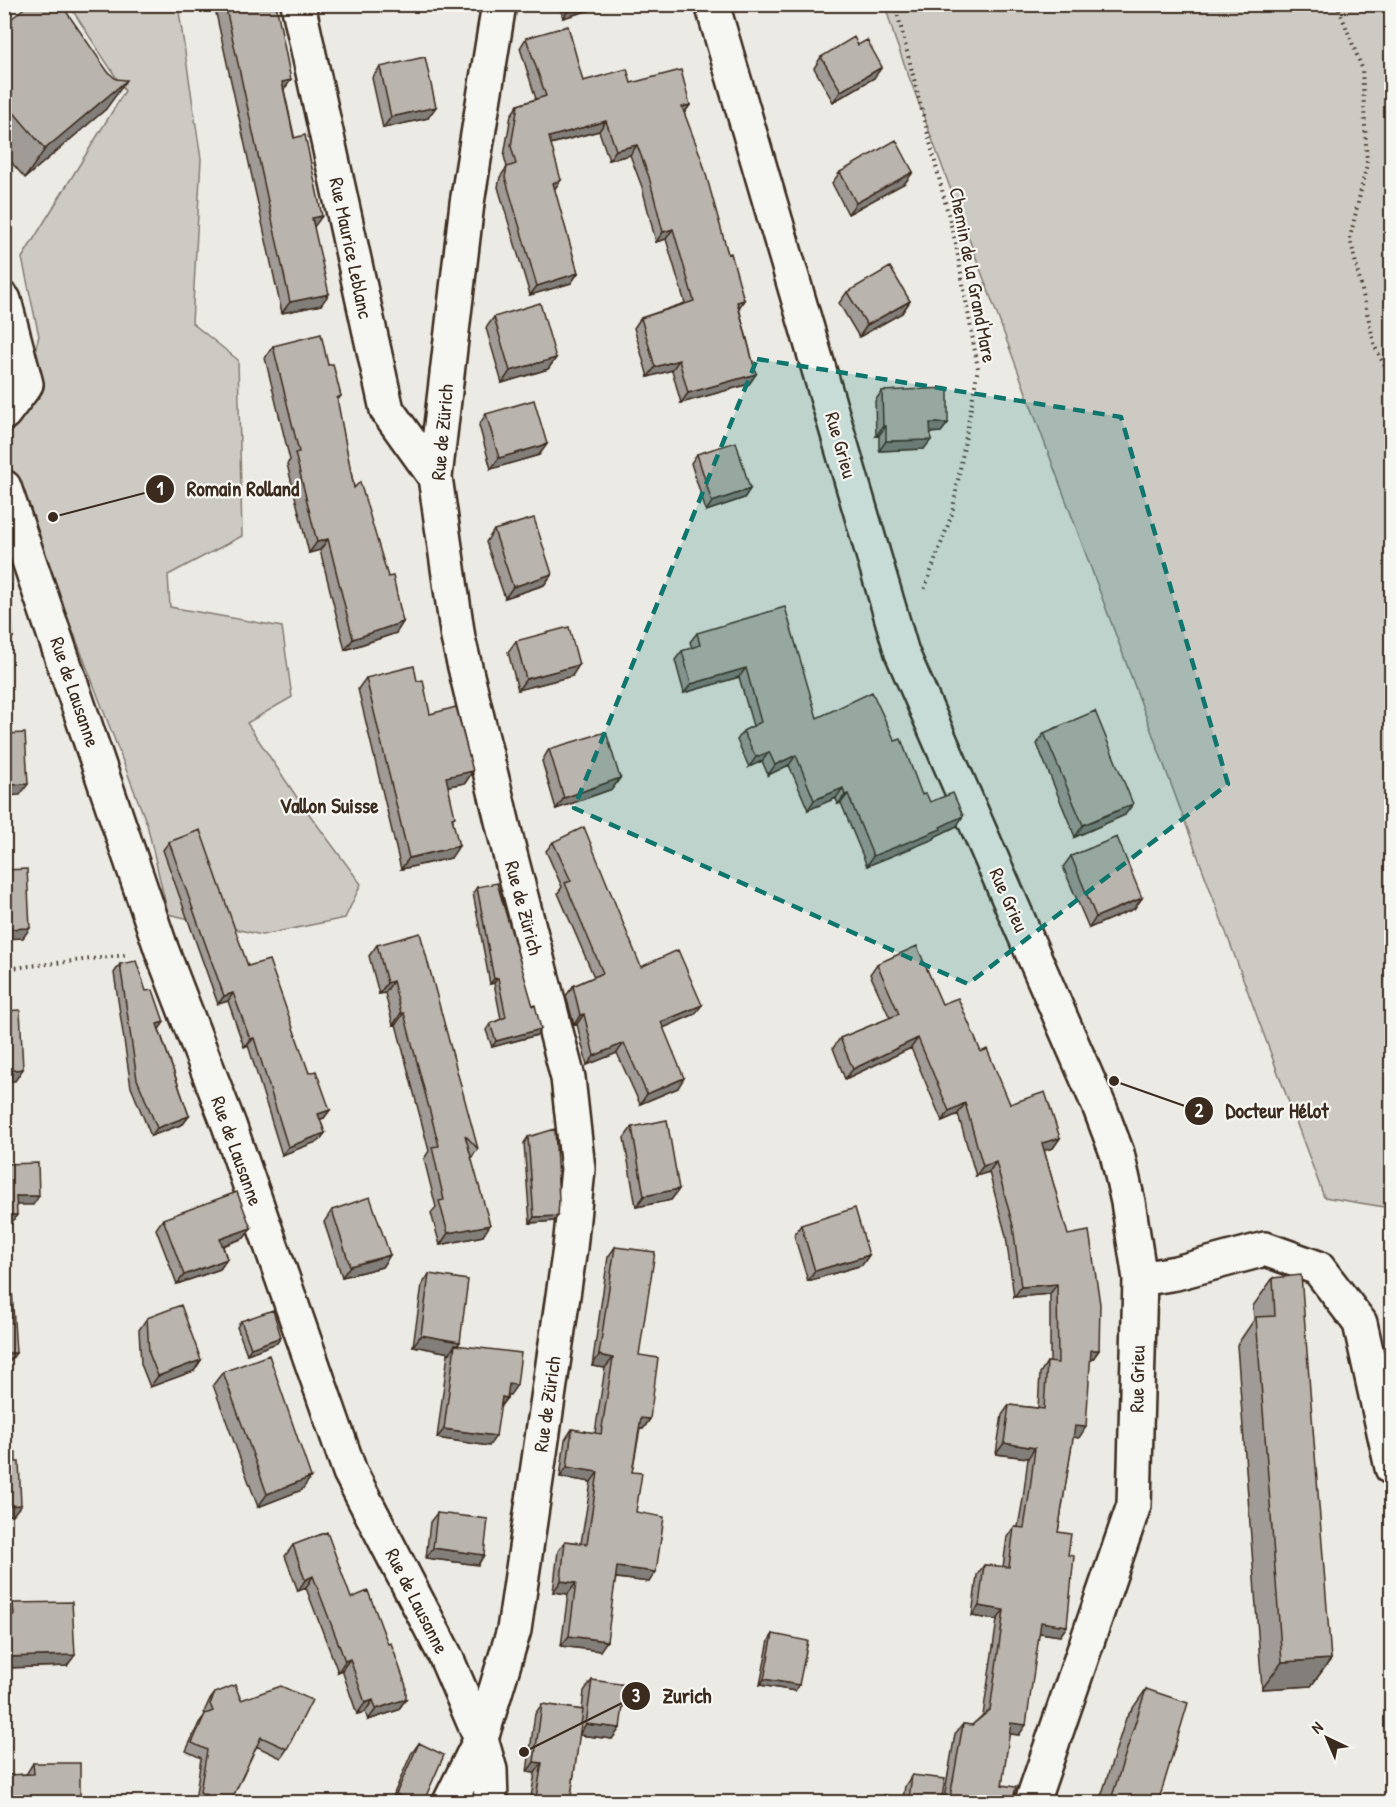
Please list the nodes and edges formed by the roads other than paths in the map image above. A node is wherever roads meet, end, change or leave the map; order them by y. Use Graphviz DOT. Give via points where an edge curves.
graph roads {
  1 [pos="298,4"];
  2 [pos="499,4"];
  3 [pos="712,4"];
  4 [pos="4,300"];
  5 [pos="4,413"];
  6 [pos="435,477"];
  7 [pos="4,487"];
  8 [pos="1140,1279"];
  9 [pos="1392,1468"];
  10 [pos="481,1739"];
  11 [pos="450,1803"];
  12 [pos="491,1803"];
  13 [pos="1032,1803"];
  1 -- 6 [label="street, Rue Maurice Leblanc" via="387,410"];
  2 -- 6 [label="street, Rue de Zürich" via="467,203"];
  3 -- 8 [label="street, Rue Grieu" via="902,653 1100,1108 1117,1153"];
  4 -- 5 [label="street" via="26,384"];
  6 -- 10 [label="street, Rue de Zürich" via="458,638 568,1078 578,1169 514,1630"];
  7 -- 10 [label="street, Rue de Lausanne" via="162,951 229,1125 350,1472 445,1655"];
  8 -- 9 [label="street" via="1265,1250 1318,1268 1360,1323"];
  8 -- 13 [label="street, Rue Grieu" via="1134,1505"];
  10 -- 11 [label="street, Rue de Zürich"];
  10 -- 12 [label="street, Rue de Lausanne" via="490,1770"];
}
